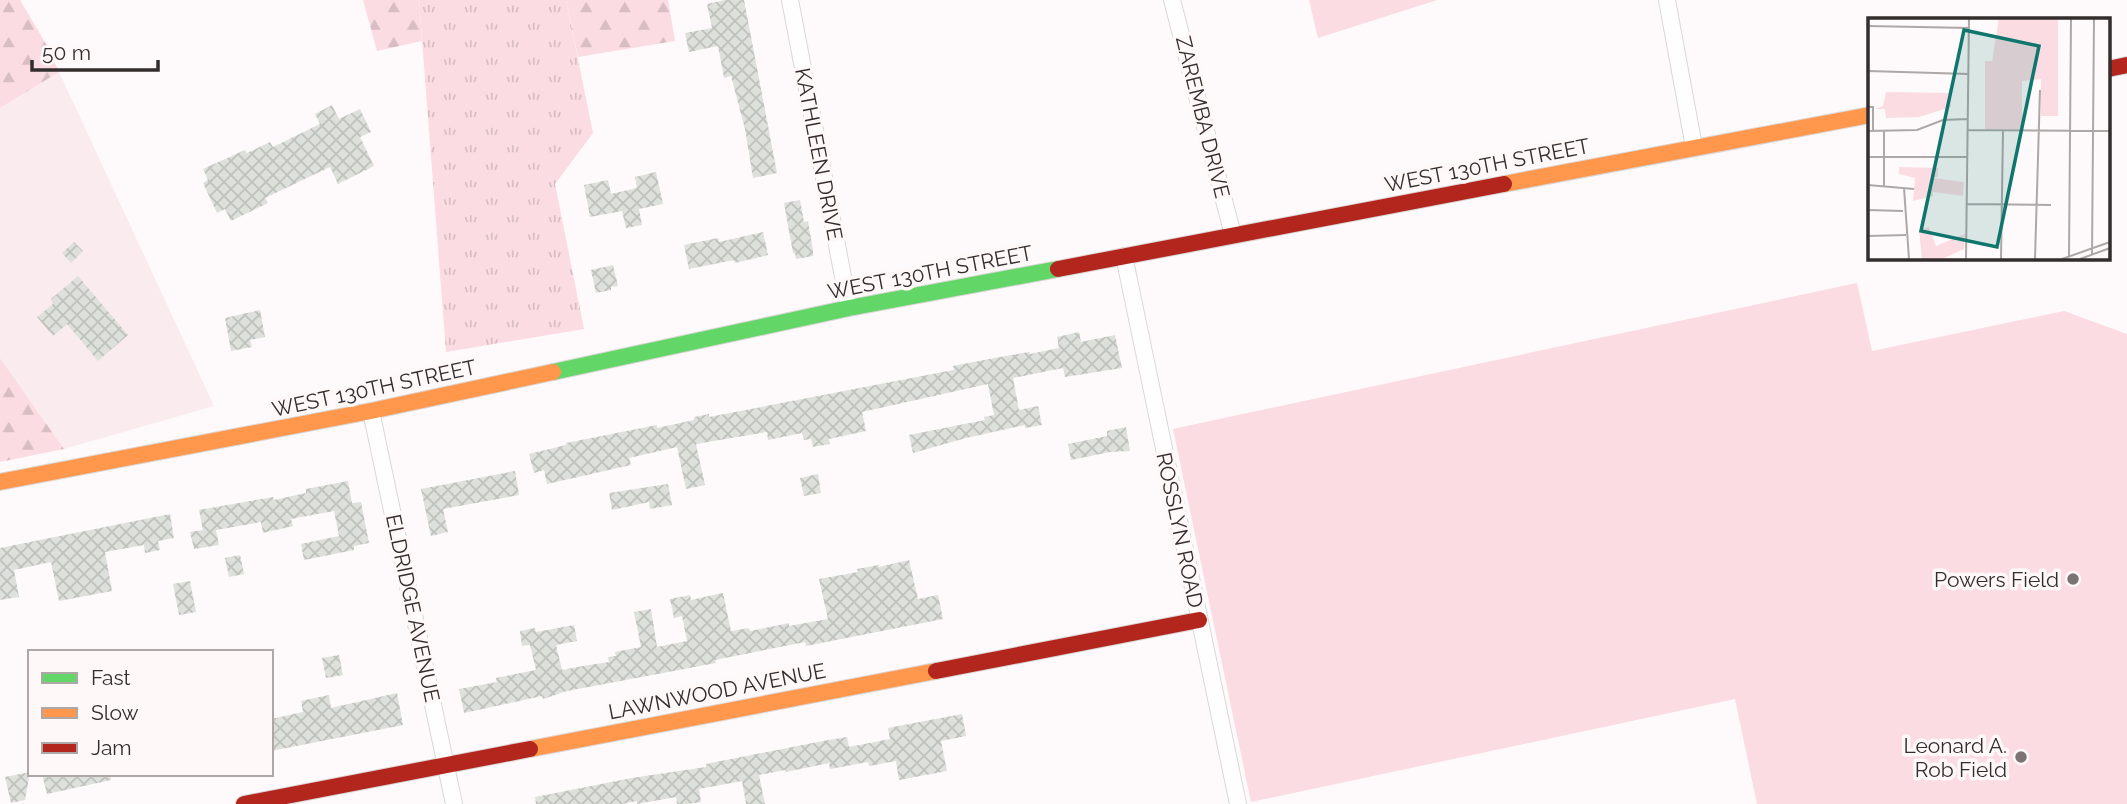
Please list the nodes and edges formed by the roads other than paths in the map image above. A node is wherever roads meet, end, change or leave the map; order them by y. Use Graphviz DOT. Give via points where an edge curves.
graph roads {
  1 [pos="790,0"];
  2 [pos="1172,0"];
  3 [pos="1667,0"];
  4 [pos="1868,115"];
  5 [pos="1694,147"];
  6 [pos="1233,235"];
  7 [pos="1124,256"];
  8 [pos="849,308"];
  9 [pos="371,411"];
  10 [pos="0,482"];
  11 [pos="1199,620"];
  12 [pos="446,764"];
  13 [pos="244,804"];
  14 [pos="454,804"];
  15 [pos="1238,804"];
  1 -- 8 [label="street, KATHLEEN DRIVE"];
  2 -- 6 [label="street, ZAREMBA DRIVE"];
  3 -- 5 [label="street"];
  4 -- 5 [label="main road, WEST 130TH STREET"];
  5 -- 6 [label="main road, WEST 130TH STREET"];
  6 -- 7 [label="main road, WEST 130TH STREET"];
  7 -- 8 [label="main road, WEST 130TH STREET"];
  7 -- 11 [label="street, ROSSLYN ROAD"];
  8 -- 9 [label="main road, WEST 130TH STREET"];
  9 -- 10 [label="main road, WEST 130TH STREET"];
  9 -- 12 [label="street, ELDRIDGE AVENUE"];
  11 -- 12 [label="main road, LAWNWOOD AVENUE"];
  11 -- 15 [label="street, ROSSLYN ROAD"];
  12 -- 13 [label="main road, LAWNWOOD AVENUE"];
  12 -- 14 [label="street, ELDRIDGE AVENUE"];
}
